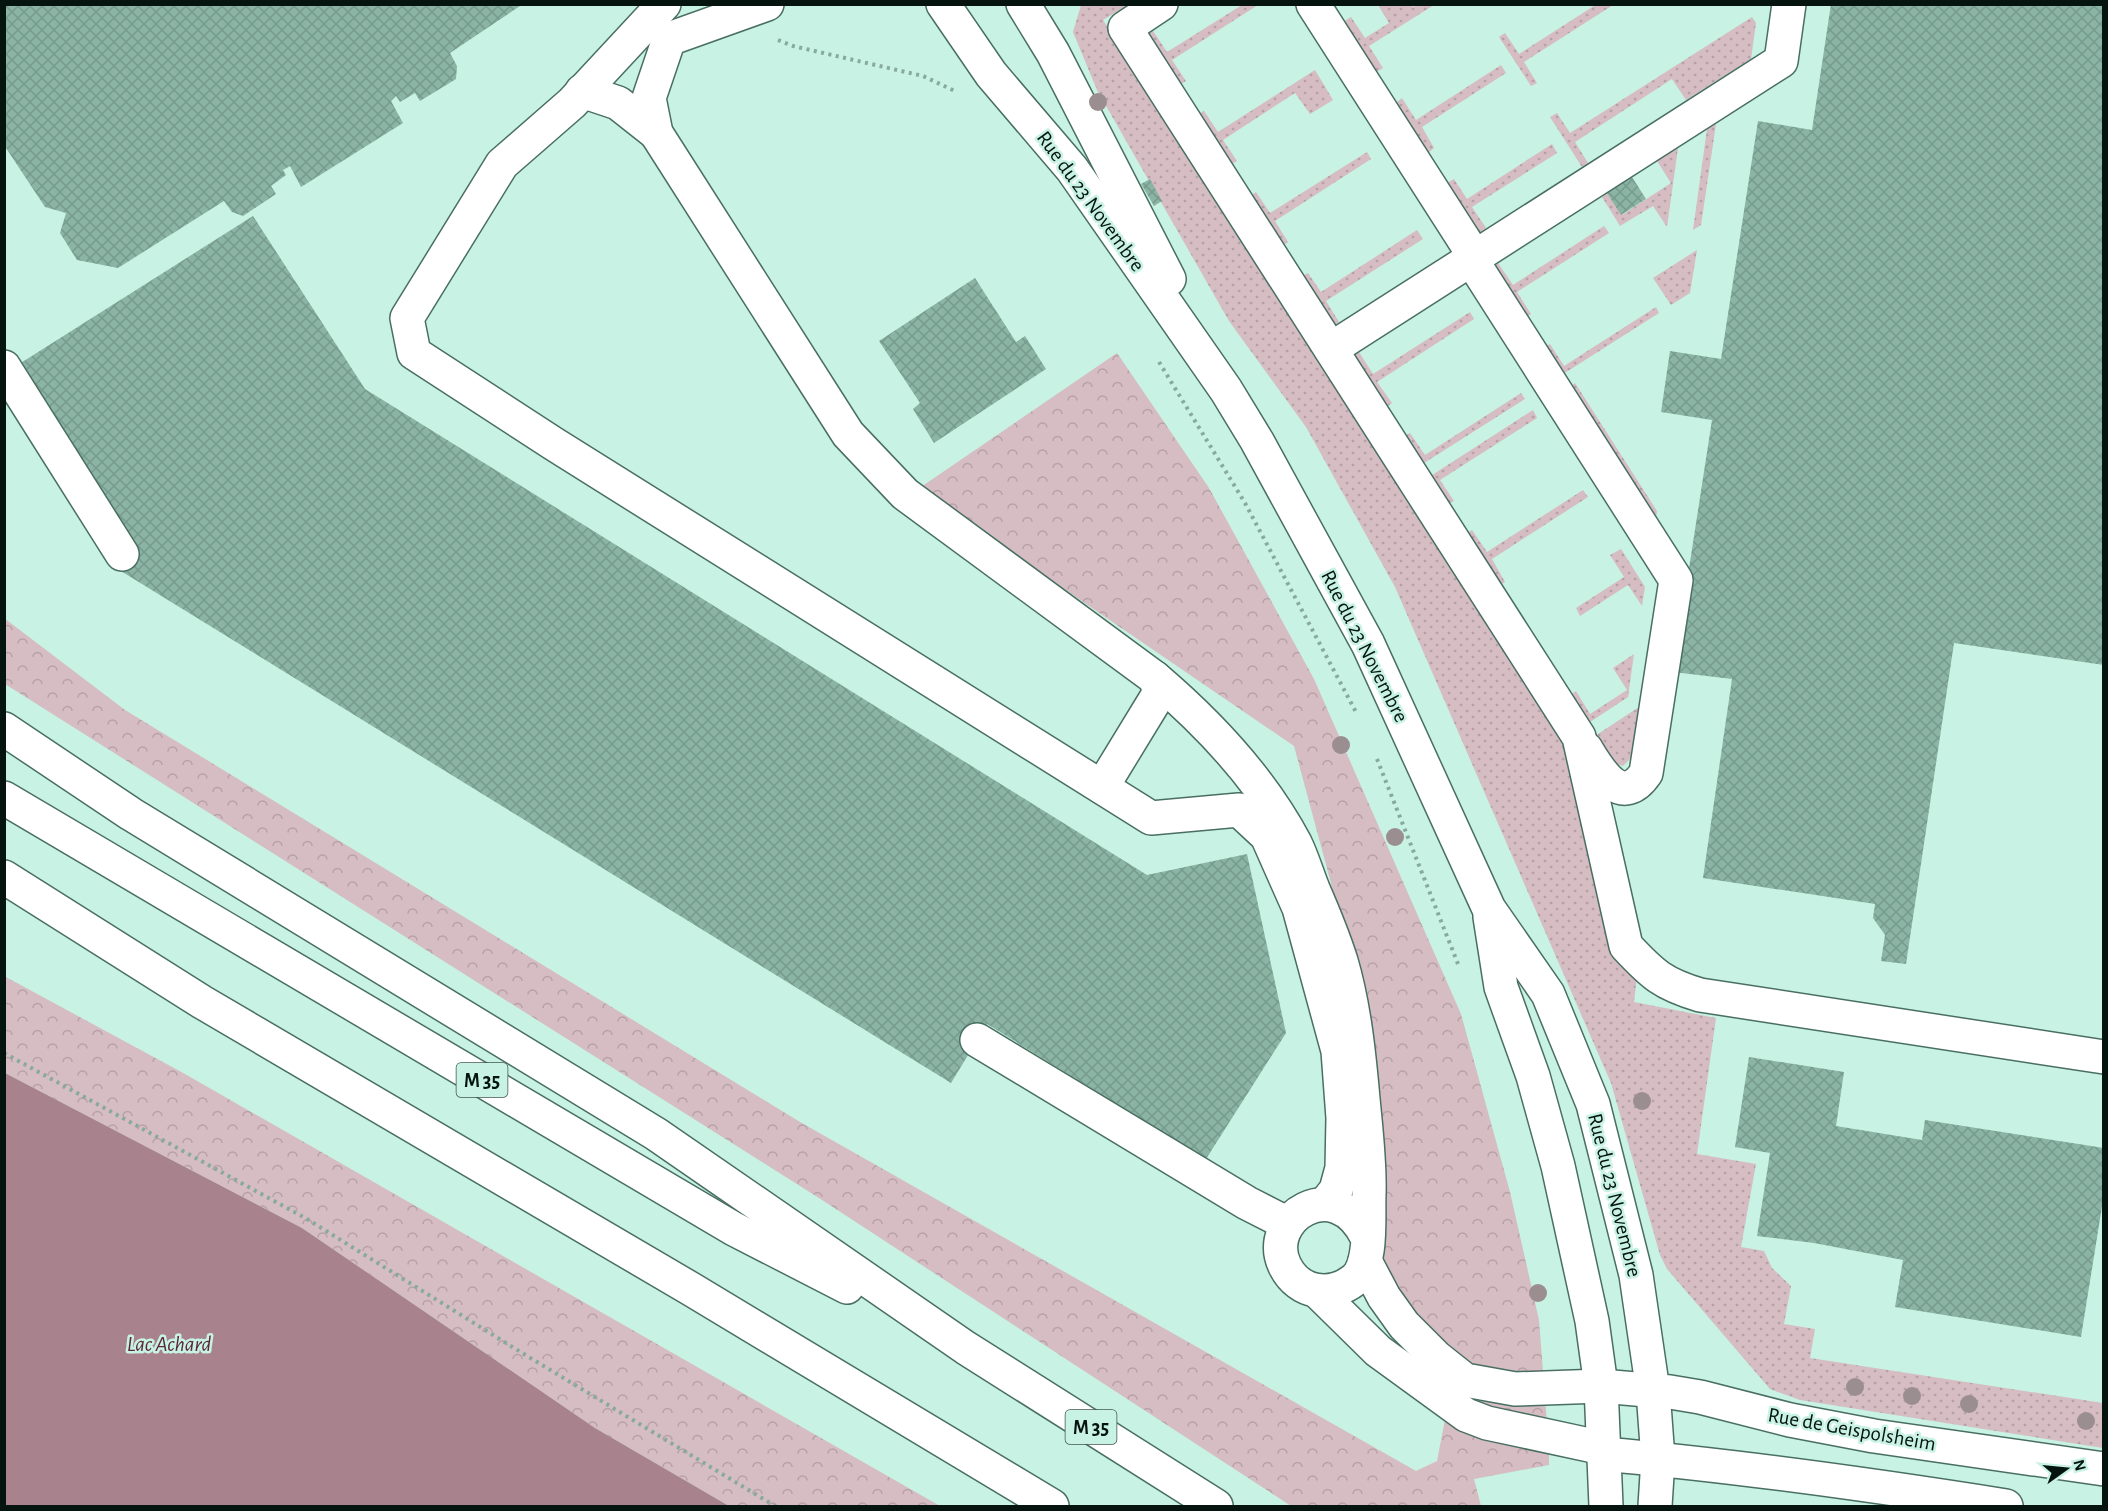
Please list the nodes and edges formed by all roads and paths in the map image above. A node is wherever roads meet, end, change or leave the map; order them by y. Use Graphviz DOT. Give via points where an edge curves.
graph roads {
  1 [pos="664,4"];
  2 [pos="767,4"];
  3 [pos="1023,4"];
  4 [pos="1161,4"];
  5 [pos="1313,4"];
  6 [pos="1789,4"];
  7 [pos="946,10"];
  8 [pos="775,39"];
  9 [pos="582,91"];
  10 [pos="963,94"];
  11 [pos="656,133"];
  12 [pos="1473,258"];
  13 [pos="1330,349"];
  14 [pos="1153,352"];
  15 [pos="4,368"];
  16 [pos="1226,390"];
  17 [pos="122,554"];
  18 [pos="1155,678"];
  19 [pos="1357,715"];
  20 [pos="4,729"];
  21 [pos="1579,737"];
  22 [pos="1377,757"];
  23 [pos="1102,787"];
  24 [pos="4,798"];
  25 [pos="4,877"];
  26 [pos="1489,909"];
  27 [pos="1460,969"];
  28 [pos="977,1040"];
  29 [pos="4,1053"];
  30 [pos="2103,1056"];
  31 [pos="1325,1204"];
  32 [pos="1288,1224"];
  33 [pos="1366,1249"];
  34 [pos="1317,1291"];
  35 [pos="966,1348"];
  36 [pos="1601,1386"];
  37 [pos="1653,1391"];
  38 [pos="1603,1451"];
  39 [pos="1658,1459"];
  40 [pos="2103,1469"];
  41 [pos="775,1506"];
  42 [pos="1052,1506"];
  43 [pos="1216,1506"];
  44 [pos="1606,1506"];
  45 [pos="1656,1506"];
  46 [pos="2006,1506"];
  1 -- 9 [label="main road"];
  2 -- 11 [label="main road" via="669,39 650,98"];
  3 -- 16 [label="main road, Rue du 23 Novembre" via="1053,53"];
  4 -- 13 [label="main road" via="1125,28"];
  5 -- 12 [label="main road"];
  6 -- 12 [label="main road" via="1781,60"];
  7 -- 16 [label="main road, Rue du 23 Novembre" via="991,74 1072,169"];
  8 -- 10 [label="path" via="923,76"];
  9 -- 11 [label="main road" via="618,103"];
  9 -- 23 [label="main road" via="502,164 407,318 414,353"];
  11 -- 18 [label="main road" via="848,434 905,494"];
  12 -- 13 [label="main road"];
  12 -- 21 [label="main road" via="1676,580 1642,780 1617,786 1608,782"];
  13 -- 21 [label="main road"];
  14 -- 19 [label="path" via="1245,503"];
  15 -- 17 [label="main road"];
  16 -- 26 [label="main road, Rue du 23 Novembre" via="1368,644"];
  18 -- 23 [label="main road" via="1160,692"];
  18 -- 33 [label="main road" via="1213,732 1260,788 1295,843 1341,962 1357,1036 1370,1166"];
  20 -- 35 [label="main road" via="131,814 656,1134"];
  21 -- 30 [label="main road" via="1626,946 1649,971 1674,987 1701,995"];
  22 -- 27 [label="path"];
  23 -- 31 [label="main road" via="1151,818 1239,810 1267,836 1299,908 1338,1051 1342,1168 1336,1190"];
  24 -- 35 [label="main road, M 35" via="734,1229"];
  25 -- 42 [label="main road" via="202,1002"];
  26 -- 36 [label="main road, Rue du 23 Novembre" via="1501,987 1533,1076 1561,1177 1592,1321"];
  26 -- 37 [label="main road, Rue du 23 Novembre" via="1548,994 1593,1104 1636,1275"];
  28 -- 32 [label="main road" via="1246,1203"];
  29 -- 41 [label="path" via="307,1219"];
  31 -- 32 [label="main road" via="1298,1213"];
  31 -- 33 [label="main road" via="1339,1207 1361,1224"];
  32 -- 34 [label="main road" via="1282,1237 1284,1265 1292,1277"];
  33 -- 34 [label="main road" via="1357,1277 1332,1291"];
  33 -- 36 [label="main road, Rue de Geispolsheim" via="1384,1297 1404,1325 1465,1380 1515,1389"];
  34 -- 38 [label="main road" via="1378,1351 1466,1415"];
  35 -- 43 [label="main road, M 35"];
  36 -- 37 [label="main road, Rue de Geispolsheim"];
  36 -- 38 [label="main road, Rue du 23 Novembre"];
  37 -- 39 [label="main road, Rue du 23 Novembre"];
  37 -- 40 [label="main road, Rue de Geispolsheim" via="1700,1397 1874,1436"];
  38 -- 39 [label="main road"];
  38 -- 44 [label="main road, Rue du 23 Novembre"];
  39 -- 45 [label="main road, Rue du 23 Novembre"];
  39 -- 46 [label="main road"];
}
